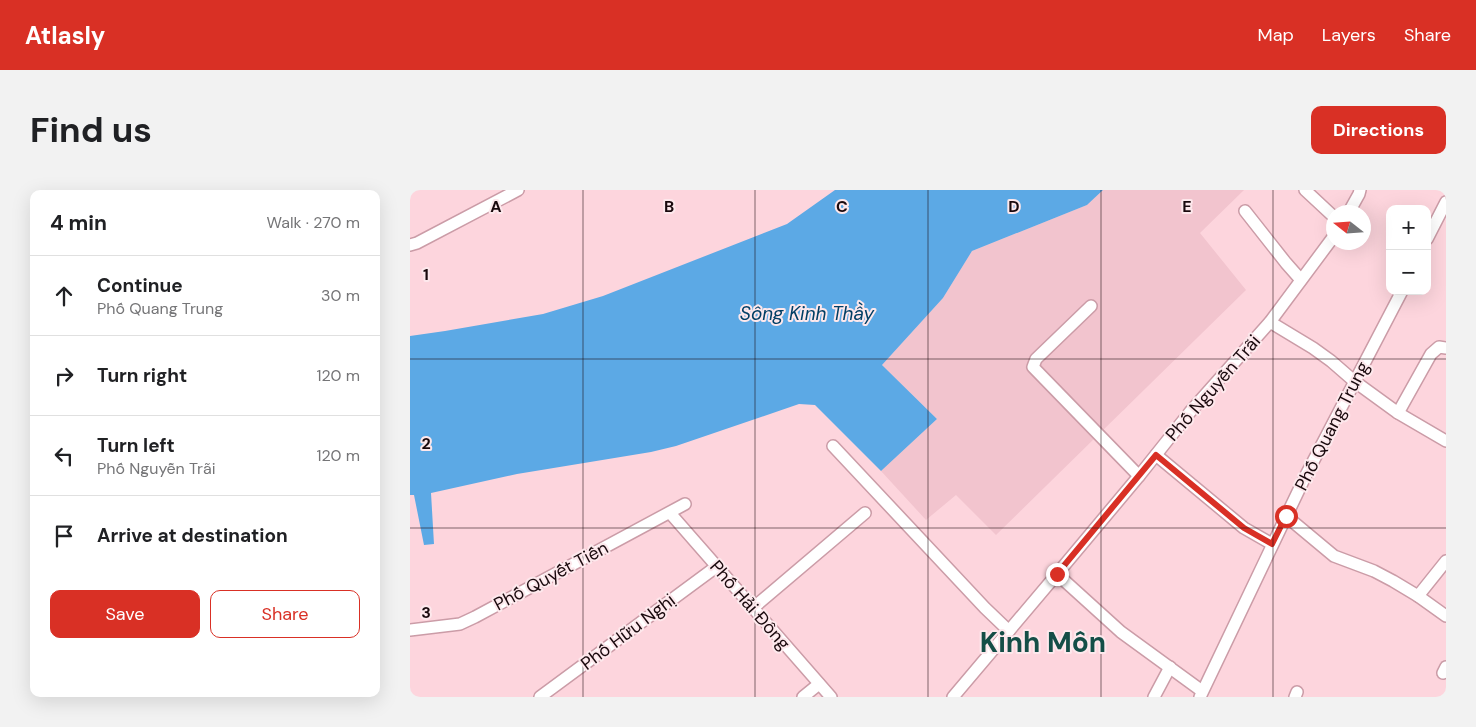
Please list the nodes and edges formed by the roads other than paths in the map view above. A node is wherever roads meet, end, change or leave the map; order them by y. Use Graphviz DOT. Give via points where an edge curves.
graph roads {
  1 [pos="518,190"];
  2 [pos="1305,190"];
  3 [pos="1360,190"];
  4 [pos="1353,205"];
  5 [pos="1445,206"];
  6 [pos="1326,210"];
  7 [pos="1245,211"];
  8 [pos="1431,232"];
  9 [pos="410,245"];
  10 [pos="1326,247"];
  11 [pos="1301,280"];
  12 [pos="1400,295"];
  13 [pos="1091,306"];
  14 [pos="1270,322"];
  15 [pos="1446,348"];
  16 [pos="1354,381"];
  17 [pos="1398,413"];
  18 [pos="1446,441"];
  19 [pos="833,446"];
  20 [pos="1156,455"];
  21 [pos="1139,476"];
  22 [pos="685,504"];
  23 [pos="670,513"];
  24 [pos="866,513"];
  25 [pos="1286,516"];
  26 [pos="1272,544"];
  27 [pos="1446,561"];
  28 [pos="716,567"];
  29 [pos="1057,574"];
  30 [pos="1418,596"];
  31 [pos="752,608"];
  32 [pos="1446,616"];
  33 [pos="410,630"];
  34 [pos="1009,631"];
  35 [pos="1170,668"];
  36 [pos="819,684"];
  37 [pos="1201,694"];
  38 [pos="961,695"];
  39 [pos="540,697"];
  40 [pos="803,697"];
  41 [pos="831,697"];
  42 [pos="1154,697"];
  1 -- 9 [label="street"];
  2 -- 6 [label="street"];
  3 -- 4 [label="street"];
  5 -- 8 [label="street"];
  7 -- 11 [label="street"];
  10 -- 11 [label="street, Phố Nguyễn Trãi"];
  11 -- 14 [label="street, Phố Nguyễn Trãi"];
  12 -- 16 [label="street, Phố Quang Trung"];
  13 -- 21 [label="street" via="1036,359 1033,367"];
  14 -- 16 [label="street" via="1313,348"];
  14 -- 20 [label="street, Phố Nguyễn Trãi"];
  15 -- 17 [label="street" via="1440,347 1431,354"];
  16 -- 17 [label="street"];
  16 -- 25 [label="street, Phố Quang Trung"];
  17 -- 18 [label="street"];
  19 -- 34 [label="street"];
  20 -- 21 [label="street, Phố Nguyễn Trãi"];
  20 -- 26 [label="street" via="1244,528"];
  21 -- 29 [label="street, Phố Nguyễn Trãi"];
  22 -- 23 [label="street, Phố Quyết Tiến"];
  23 -- 28 [label="street, Phố Hải Đông"];
  23 -- 33 [label="street, Phố Quyết Tiến" via="460,624"];
  24 -- 31 [label="street"];
  25 -- 26 [label="street, Phố Quang Trung"];
  25 -- 30 [label="street" via="1334,556 1383,575"];
  26 -- 37 [label="street, Phố Quang Trung"];
  27 -- 30 [label="street"];
  28 -- 31 [label="street, Phố Hải Đông"];
  28 -- 39 [label="street, Phố Hữu Nghị"];
  29 -- 34 [label="street, Phố Nguyễn Trãi"];
  29 -- 35 [label="street" via="1121,632"];
  30 -- 32 [label="street"];
  31 -- 36 [label="street, Phố Hải Đông"];
  34 -- 38 [label="street, Phố Nguyễn Trãi"];
  35 -- 37 [label="street"];
  35 -- 42 [label="street"];
  36 -- 40 [label="street"];
  36 -- 41 [label="street, Phố Hải Đông"];
}
